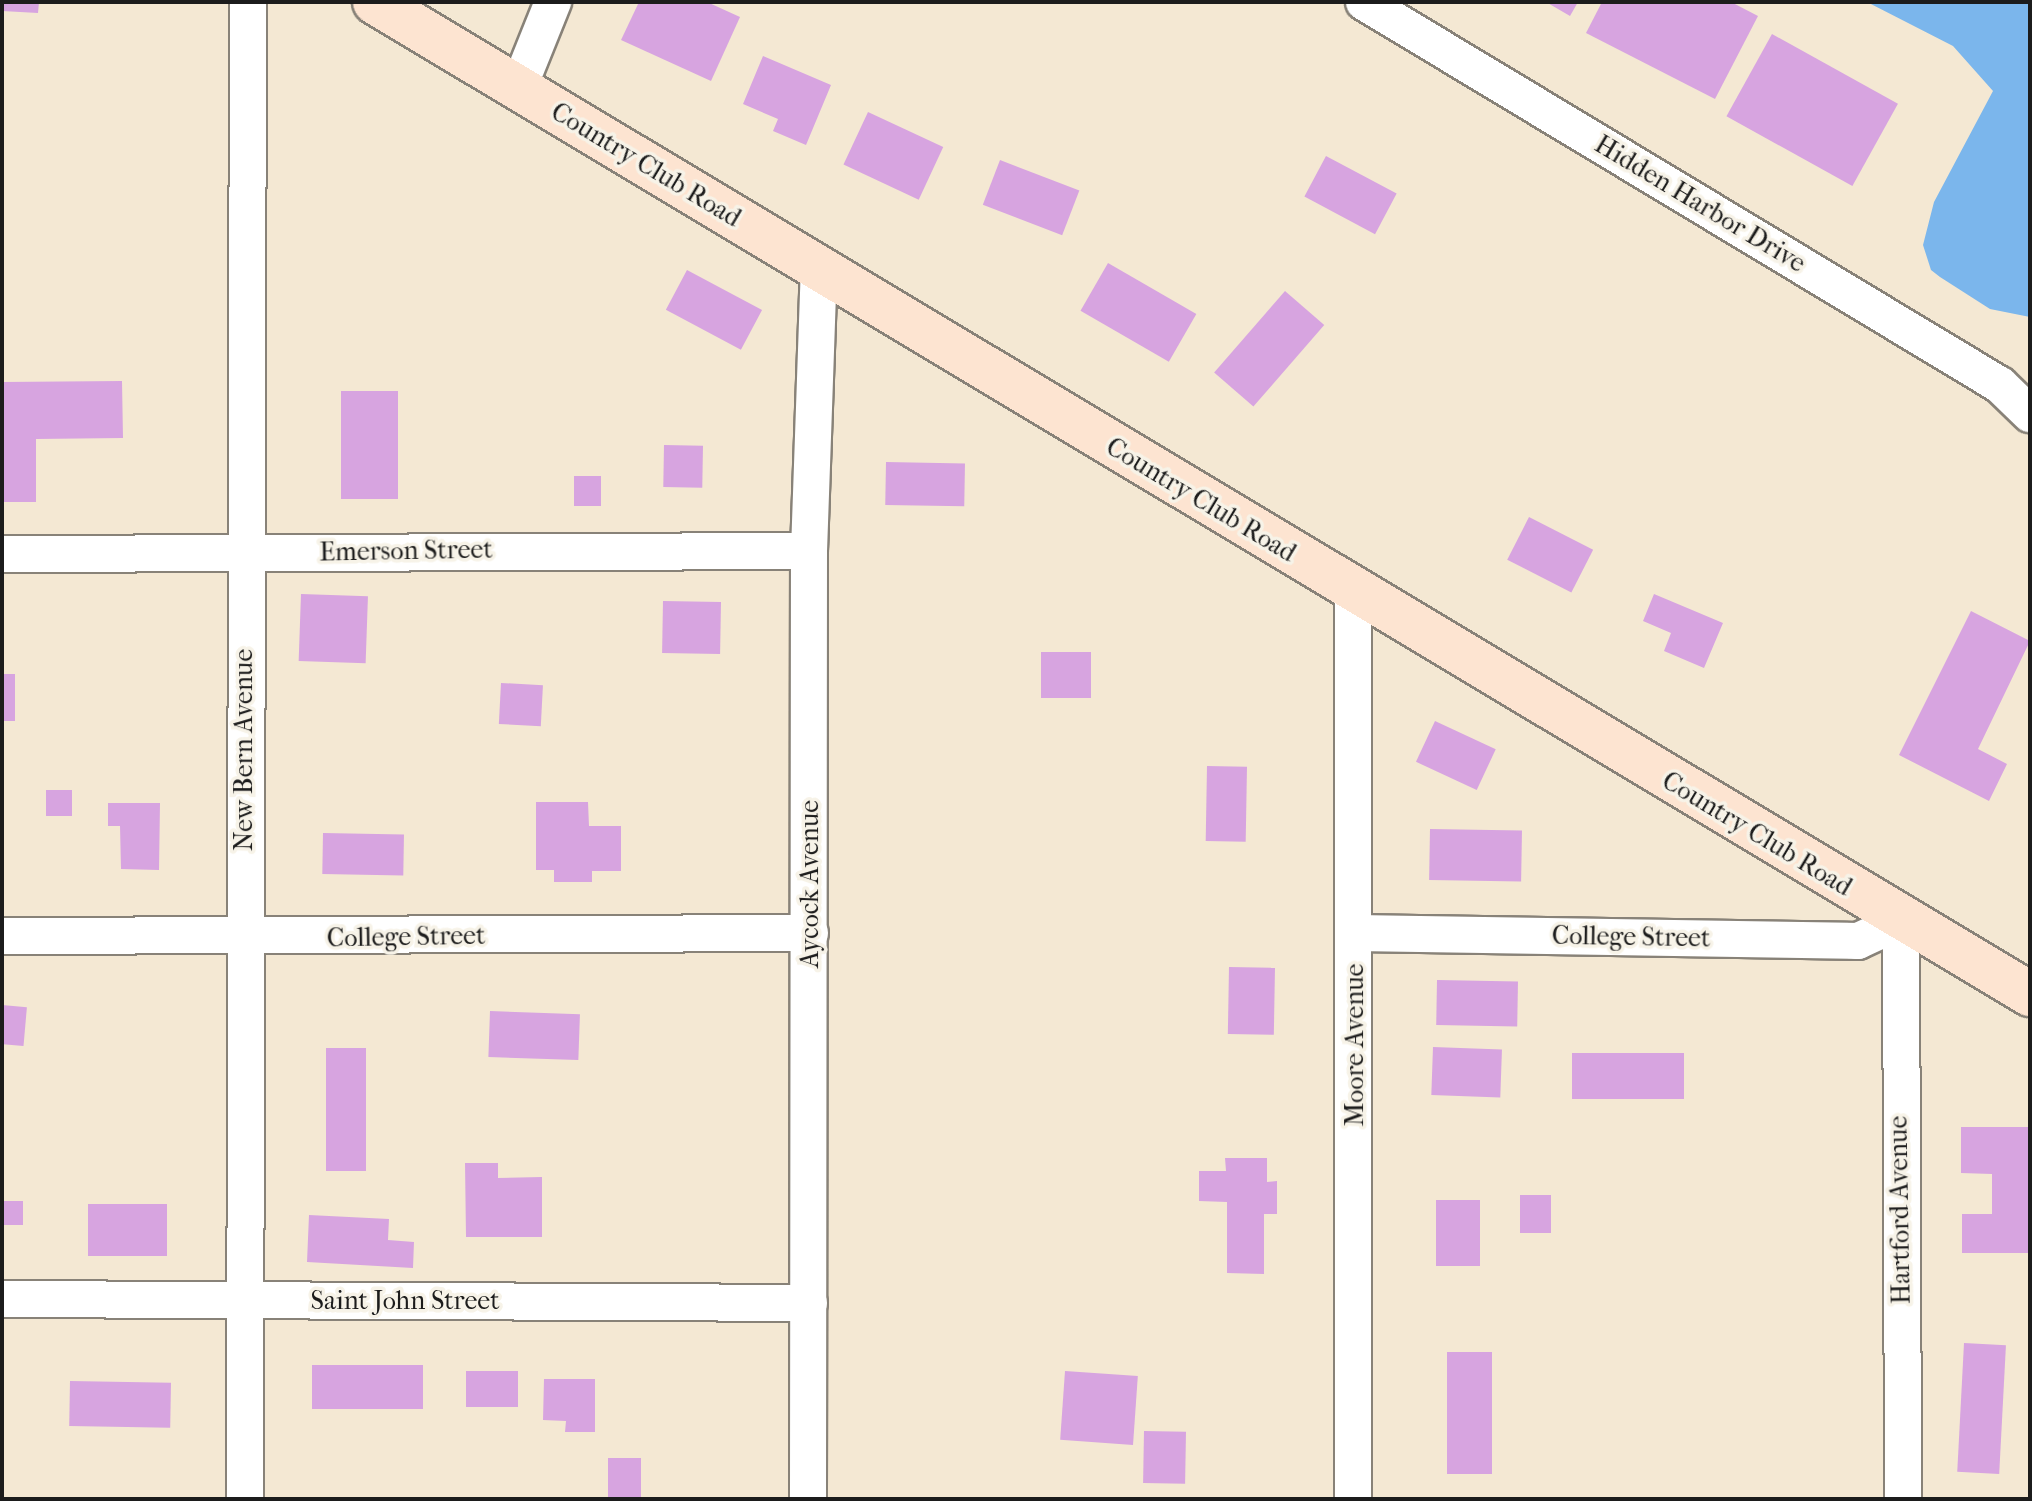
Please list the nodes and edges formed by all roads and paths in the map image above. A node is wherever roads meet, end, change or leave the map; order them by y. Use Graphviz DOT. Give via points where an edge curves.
graph roads {
  1 [pos="248,2"];
  2 [pos="375,2"];
  3 [pos="553,2"];
  4 [pos="1364,2"];
  5 [pos="518,89"];
  6 [pos="819,269"];
  7 [pos="2030,414"];
  8 [pos="809,551"];
  9 [pos="244,553"];
  10 [pos="2,554"];
  11 [pos="1353,592"];
  12 [pos="1901,921"];
  13 [pos="810,933"];
  14 [pos="1356,933"];
  15 [pos="2,936"];
  16 [pos="244,939"];
  17 [pos="2030,994"];
  18 [pos="2,1299"];
  19 [pos="244,1300"];
  20 [pos="809,1303"];
  21 [pos="245,1499"];
  22 [pos="808,1499"];
  23 [pos="1353,1499"];
  24 [pos="1903,1499"];
  1 -- 9 [label="street, New Bern Avenue"];
  2 -- 5 [label="street, Country Club Road"];
  3 -- 5 [label="street"];
  4 -- 7 [label="street, Hidden Harbor Drive" via="2000,385"];
  5 -- 6 [label="street, Country Club Road"];
  6 -- 8 [label="street, Aycock Avenue"];
  6 -- 11 [label="street, Country Club Road"];
  8 -- 9 [label="street, Emerson Street"];
  8 -- 13 [label="street, Aycock Avenue"];
  9 -- 10 [label="street, Emerson Street"];
  9 -- 16 [label="street, New Bern Avenue"];
  11 -- 12 [label="street, Country Club Road"];
  11 -- 14 [label="street, Moore Avenue"];
  12 -- 14 [label="street, College Street" via="1858,941"];
  12 -- 17 [label="street, Country Club Road"];
  12 -- 24 [label="street, Hartford Avenue"];
  13 -- 16 [label="street, College Street"];
  13 -- 20 [label="street, Aycock Avenue"];
  14 -- 23 [label="street, Moore Avenue"];
  15 -- 16 [label="street, College Street"];
  16 -- 19 [label="street, New Bern Avenue"];
  18 -- 19 [label="street, Saint John Street"];
  19 -- 20 [label="street, Saint John Street"];
  19 -- 21 [label="street, New Bern Avenue"];
  20 -- 22 [label="street, Aycock Avenue"];
}
